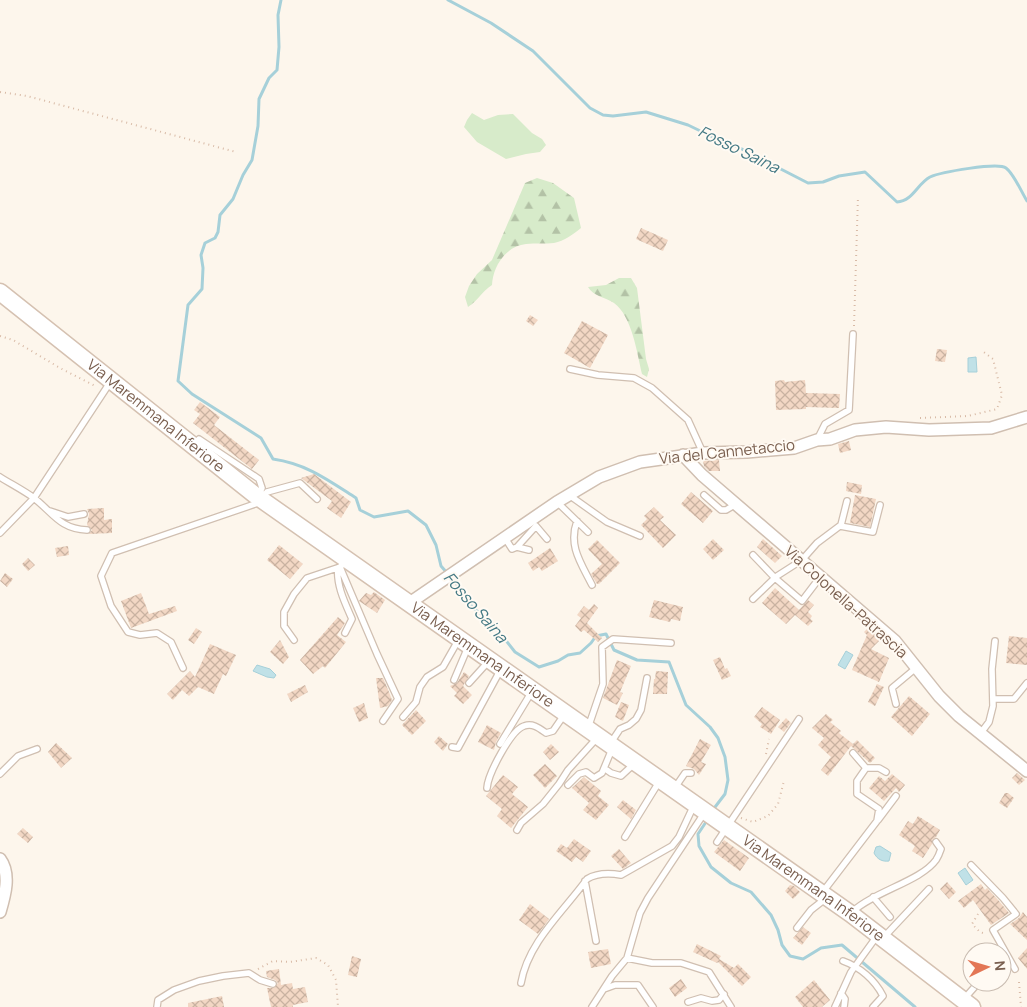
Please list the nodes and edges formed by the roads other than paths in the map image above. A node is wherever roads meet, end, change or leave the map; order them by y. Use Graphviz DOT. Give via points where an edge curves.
graph roads {
  1 [pos="0,292"];
  2 [pos="853,334"];
  3 [pos="570,369"];
  4 [pos="107,386"];
  5 [pos="1027,417"];
  6 [pos="817,440"];
  7 [pos="703,453"];
  8 [pos="683,455"];
  9 [pos="0,477"];
  10 [pos="569,495"];
  11 [pos="704,495"];
  12 [pos="34,498"];
  13 [pos="317,498"];
  14 [pos="260,499"];
  15 [pos="847,501"];
  16 [pos="556,502"];
  17 [pos="736,504"];
  18 [pos="880,505"];
  19 [pos="47,510"];
  20 [pos="84,514"];
  21 [pos="577,522"];
  22 [pos="840,526"];
  23 [pos="87,530"];
  24 [pos="588,532"];
  25 [pos="0,533"];
  26 [pos="640,536"];
  27 [pos="505,538"];
  28 [pos="547,539"];
  29 [pos="517,547"];
  30 [pos="529,550"];
  31 [pos="753,555"];
  32 [pos="802,560"];
  33 [pos="341,565"];
  34 [pos="821,576"];
  35 [pos="776,578"];
  36 [pos="592,585"];
  37 [pos="753,599"];
  38 [pos="408,604"];
  39 [pos="345,633"];
  40 [pos="294,640"];
  41 [pos="994,641"];
  42 [pos="464,642"];
  43 [pos="671,643"];
  44 [pos="496,665"];
  45 [pos="183,668"];
  46 [pos="916,668"];
  47 [pos="647,678"];
  48 [pos="454,680"];
  49 [pos="469,683"];
  50 [pos="1027,683"];
  51 [pos="532,691"];
  52 [pos="993,699"];
  53 [pos="896,704"];
  54 [pos="565,714"];
  55 [pos="403,717"];
  56 [pos="799,719"];
  57 [pos="383,721"];
  58 [pos="980,734"];
  59 [pos="602,739"];
  60 [pos="500,744"];
  61 [pos="452,747"];
  62 [pos="37,749"];
  63 [pos="853,753"];
  64 [pos="635,762"];
  65 [pos="604,768"];
  66 [pos="866,768"];
  67 [pos="1027,771"];
  68 [pos="691,772"];
  69 [pos="886,772"];
  70 [pos="0,774"];
  71 [pos="660,780"];
  72 [pos="568,785"];
  73 [pos="487,788"];
  74 [pos="674,789"];
  75 [pos="896,796"];
  76 [pos="714,814"];
  77 [pos="877,821"];
  78 [pos="516,830"];
  79 [pos="625,837"];
  80 [pos="717,842"];
  81 [pos="936,842"];
  82 [pos="0,859"];
  83 [pos="971,865"];
  84 [pos="585,881"];
  85 [pos="929,889"];
  86 [pos="824,896"];
  87 [pos="873,897"];
  88 [pos="0,912"];
  89 [pos="851,914"];
  90 [pos="890,917"];
  91 [pos="797,928"];
  92 [pos="880,936"];
  93 [pos="596,941"];
  94 [pos="998,942"];
  95 [pos="627,958"];
  96 [pos="843,961"];
  97 [pos="1012,965"];
  98 [pos="856,966"];
  99 [pos="1015,969"];
  100 [pos="521,983"];
  101 [pos="273,984"];
  102 [pos="604,989"];
  103 [pos="841,992"];
  104 [pos="724,994"];
  105 [pos="688,1002"];
  106 [pos="968,1003"];
  107 [pos="834,1006"];
  108 [pos="157,1007"];
  109 [pos="592,1007"];
  110 [pos="653,1007"];
  111 [pos="731,1007"];
  112 [pos="844,1007"];
  113 [pos="874,1007"];
  1 -- 4 [label="main road, Via Maremmana Inferiore"];
  2 -- 6 [label="lane" via="849,410 825,424"];
  3 -- 7 [label="lane" via="634,378 652,388 688,420"];
  4 -- 12 [label="lane"];
  4 -- 14 [label="main road, Via Maremmana Inferiore"];
  5 -- 6 [label="street, Via del Cannetaccio" via="991,428 929,430 886,427 856,430"];
  6 -- 7 [label="street, Via del Cannetaccio" via="794,448"];
  7 -- 8 [label="street, Via del Cannetaccio"];
  8 -- 10 [label="street, Via del Cannetaccio" via="640,462 599,477"];
  8 -- 17 [label="street, Via Colonella-Patrascia"];
  9 -- 12 [label="lane"];
  10 -- 16 [label="street, Via del Cannetaccio"];
  10 -- 26 [label="lane" via="607,522"];
  11 -- 17 [label="lane" via="721,510"];
  12 -- 19 [label="lane"];
  12 -- 25 [label="lane"];
  13 -- 14 [label="lane" via="300,483 267,492"];
  14 -- 33 [label="main road, Via Maremmana Inferiore"];
  14 -- 45 [label="lane" via="112,553 101,576 111,606 128,632 157,633 171,642"];
  15 -- 22 [label="lane"];
  16 -- 21 [label="lane"];
  16 -- 27 [label="street, Via del Cannetaccio"];
  17 -- 32 [label="street, Via Colonella-Patrascia"];
  18 -- 22 [label="lane" via="873,532"];
  19 -- 20 [label="lane" via="68,517"];
  19 -- 23 [label="lane" via="75,530"];
  21 -- 24 [label="lane"];
  21 -- 36 [label="lane" via="572,543"];
  22 -- 32 [label="lane" via="817,543"];
  27 -- 29 [label="lane" via="512,549"];
  27 -- 38 [label="street, Via del Cannetaccio"];
  28 -- 29 [label="lane" via="536,526"];
  29 -- 30 [label="lane"];
  31 -- 35 [label="lane"];
  32 -- 34 [label="street, Via Colonella-Patrascia"];
  32 -- 35 [label="lane"];
  33 -- 38 [label="main road, Via Maremmana Inferiore"];
  33 -- 39 [label="lane" via="338,574 342,598 352,619"];
  33 -- 40 [label="lane" via="307,578 294,594 284,612 284,626"];
  33 -- 57 [label="lane" via="398,699"];
  34 -- 35 [label="lane" via="802,600"];
  34 -- 46 [label="street, Via Colonella-Patrascia" via="895,641"];
  35 -- 37 [label="lane"];
  38 -- 42 [label="main road, Via Maremmana Inferiore"];
  41 -- 52 [label="lane"];
  42 -- 44 [label="main road, Via Maremmana Inferiore"];
  42 -- 48 [label="lane"];
  42 -- 55 [label="lane" via="443,667 427,677 416,702"];
  43 -- 59 [label="lane" via="613,639 602,647"];
  44 -- 49 [label="lane"];
  44 -- 51 [label="main road, Via Maremmana Inferiore"];
  44 -- 61 [label="lane" via="458,748"];
  46 -- 53 [label="lane" via="892,688"];
  46 -- 58 [label="street, Via Colonella-Patrascia" via="958,716"];
  47 -- 59 [label="lane" via="636,719"];
  50 -- 52 [label="lane" via="1014,699"];
  51 -- 54 [label="main road, Via Maremmana Inferiore"];
  51 -- 60 [label="lane"];
  52 -- 58 [label="lane" via="989,722"];
  54 -- 59 [label="main road, Via Maremmana Inferiore"];
  54 -- 73 [label="lane" via="553,731 546,732 533,725 523,726 515,733 494,766"];
  56 -- 76 [label="lane"];
  58 -- 67 [label="street, Via Colonella-Patrascia"];
  59 -- 64 [label="main road, Via Maremmana Inferiore"];
  59 -- 65 [label="lane"];
  59 -- 78 [label="lane" via="568,770 542,804"];
  62 -- 70 [label="lane" via="18,756"];
  63 -- 66 [label="lane"];
  64 -- 65 [label="lane" via="621,776"];
  64 -- 71 [label="main road, Via Maremmana Inferiore"];
  65 -- 72 [label="lane" via="594,778 586,772 579,774"];
  66 -- 69 [label="lane" via="879,768"];
  66 -- 77 [label="lane" via="857,781 856,794 879,809"];
  68 -- 74 [label="lane" via="685,773"];
  71 -- 74 [label="main road, Via Maremmana Inferiore"];
  71 -- 79 [label="lane"];
  74 -- 76 [label="main road, Via Maremmana Inferiore"];
  75 -- 77 [label="lane"];
  76 -- 80 [label="lane"];
  76 -- 84 [label="lane" via="679,837 672,846 621,875 593,875"];
  76 -- 86 [label="main road, Via Maremmana Inferiore"];
  76 -- 95 [label="lane" via="648,898 640,913"];
  77 -- 86 [label="lane"];
  81 -- 87 [label="lane" via="941,849 936,860 922,872"];
  82 -- 88 [label="street" via="6,876"];
  83 -- 94 [label="lane" via="1016,914 993,930"];
  84 -- 93 [label="lane"];
  84 -- 100 [label="lane" via="536,946 524,968"];
  85 -- 92 [label="lane"];
  86 -- 89 [label="main road, Via Maremmana Inferiore"];
  86 -- 91 [label="lane"];
  87 -- 89 [label="lane"];
  87 -- 90 [label="lane"];
  89 -- 92 [label="main road, Via Maremmana Inferiore"];
  92 -- 98 [label="lane"];
  92 -- 106 [label="main road, Via Maremmana Inferiore"];
  95 -- 102 [label="lane"];
  95 -- 104 [label="lane" via="681,964 709,972"];
  96 -- 98 [label="lane"];
  97 -- 99 [label="lane"];
  98 -- 103 [label="lane"];
  98 -- 113 [label="lane" via="878,985 883,996"];
  101 -- 108 [label="lane" via="249,973 223,976 174,990 158,1000"];
  102 -- 109 [label="lane"];
  102 -- 110 [label="lane" via="638,985"];
  103 -- 107 [label="lane"];
  103 -- 112 [label="lane" via="845,999"];
  104 -- 105 [label="lane" via="719,1000 701,998"];
  104 -- 111 [label="lane"];
}
